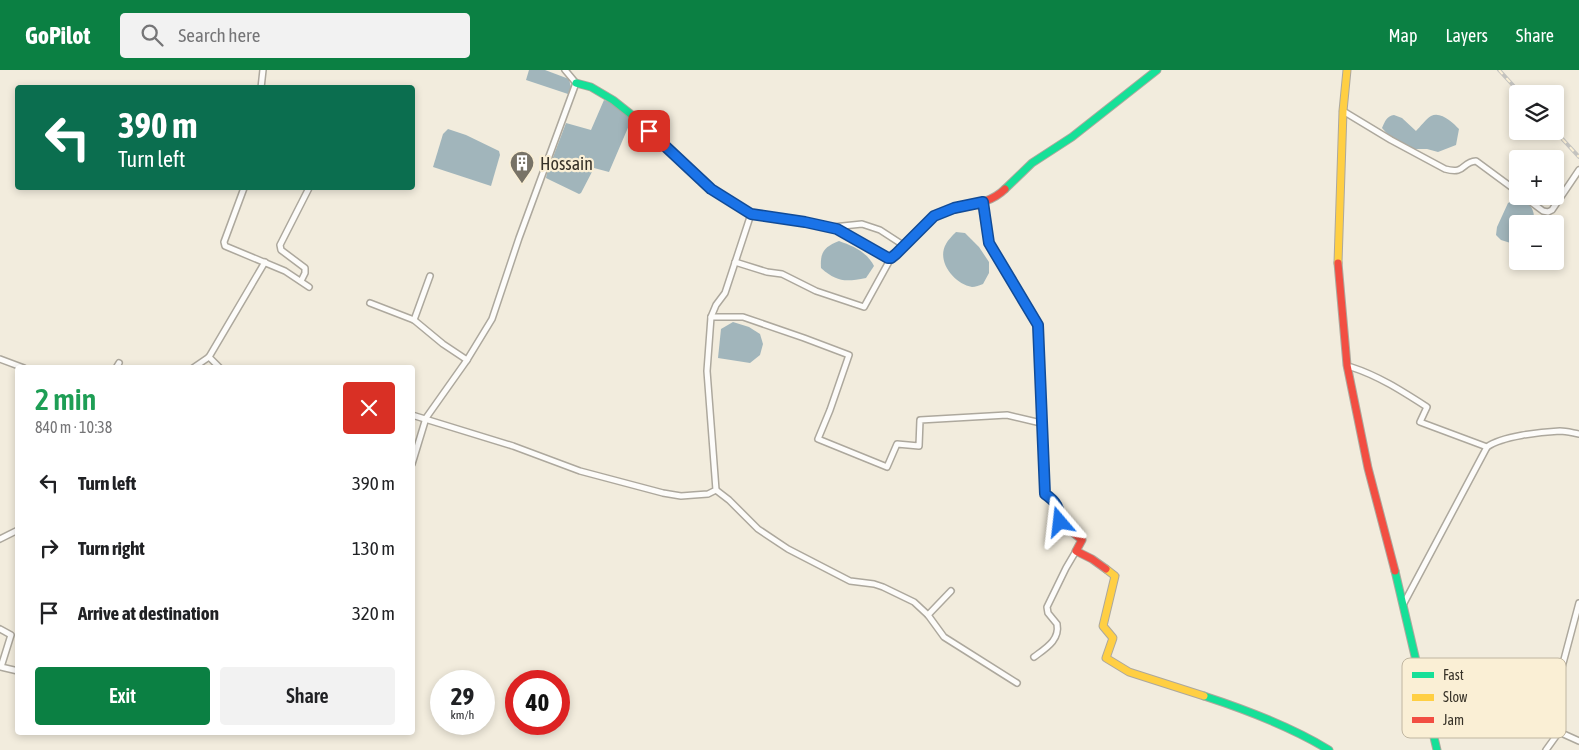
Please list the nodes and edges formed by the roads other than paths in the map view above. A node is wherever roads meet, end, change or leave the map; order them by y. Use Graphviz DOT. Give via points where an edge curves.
graph roads {
  1 [pos="263,70"];
  2 [pos="565,70"];
  3 [pos="1157,70"];
  4 [pos="1347,70"];
  5 [pos="576,83"];
  6 [pos="261,85"];
  7 [pos="1344,110"];
  8 [pos="1579,170"];
  9 [pos="1509,185"];
  10 [pos="243,190"];
  11 [pos="307,190"];
  12 [pos="1564,192"];
  13 [pos="983,202"];
  14 [pos="1534,205"];
  15 [pos="1555,205"];
  16 [pos="751,214"];
  17 [pos="830,228"];
  18 [pos="900,244"];
  19 [pos="891,258"];
  20 [pos="265,262"];
  21 [pos="735,262"];
  22 [pos="430,276"];
  23 [pos="300,281"];
  24 [pos="309,287"];
  25 [pos="370,303"];
  26 [pos="711,317"];
  27 [pos="414,320"];
  28 [pos="209,357"];
  29 [pos="0,359"];
  30 [pos="467,360"];
  31 [pos="16,365"];
  32 [pos="197,365"];
  33 [pos="217,365"];
  34 [pos="1351,367"];
  35 [pos="415,416"];
  36 [pos="426,418"];
  37 [pos="1041,423"];
  38 [pos="1579,434"];
  39 [pos="1488,447"];
  40 [pos="415,454"];
  41 [pos="716,490"];
  42 [pos="15,532"];
  43 [pos="0,539"];
  44 [pos="1076,551"];
  45 [pos="951,591"];
  46 [pos="1404,603"];
  47 [pos="1579,603"];
  48 [pos="928,615"];
  49 [pos="0,629"];
  50 [pos="1034,657"];
  51 [pos="1416,658"];
  52 [pos="1564,658"];
  53 [pos="15,670"];
  54 [pos="1017,683"];
  55 [pos="1566,735"];
  56 [pos="1555,738"];
  57 [pos="1579,741"];
  58 [pos="1329,750"];
  59 [pos="1546,750"];
  1 -- 6 [label="street"];
  2 -- 5 [label="street"];
  3 -- 13 [label="street" via="1072,137 1032,163 998,196"];
  4 -- 7 [label="street"];
  5 -- 16 [label="street" via="591,86 613,100 711,189"];
  5 -- 30 [label="street" via="492,318"];
  7 -- 9 [label="street" via="1445,169 1454,172 1476,161"];
  7 -- 46 [label="street" via="1338,257 1347,365 1368,468"];
  8 -- 12 [label="street"];
  10 -- 20 [label="street" via="224,244"];
  11 -- 23 [label="street" via="280,245 281,250 305,268"];
  13 -- 19 [label="street" via="934,216"];
  13 -- 44 [label="street" via="989,243 1038,325 1045,494 1059,507 1060,522 1082,540"];
  14 -- 15 [label="street" via="1548,212"];
  16 -- 17 [label="street"];
  16 -- 21 [label="street"];
  17 -- 18 [label="street" via="862,224 880,230"];
  17 -- 19 [label="street"];
  19 -- 21 [label="street" via="864,308 816,291 782,274"];
  20 -- 23 [label="street"];
  20 -- 28 [label="street"];
  21 -- 26 [label="street" via="725,293"];
  22 -- 27 [label="street"];
  23 -- 24 [label="street"];
  25 -- 27 [label="street"];
  26 -- 37 [label="street" via="743,317 849,355 818,439 887,467 897,444 919,446 920,420 1007,415"];
  26 -- 41 [label="street" via="707,371"];
  27 -- 30 [label="street"];
  28 -- 32 [label="street"];
  28 -- 33 [label="street"];
  29 -- 31 [label="street"];
  30 -- 36 [label="street"];
  34 -- 39 [label="street" via="1370,373 1426,407 1420,422"];
  35 -- 36 [label="street"];
  36 -- 40 [label="street"];
  36 -- 41 [label="street" via="580,471 662,492 681,496 708,494"];
  38 -- 39 [label="street" via="1561,431 1514,436"];
  39 -- 46 [label="street"];
  41 -- 48 [label="street" via="758,529 788,549 850,581 883,587 914,602"];
  42 -- 43 [label="street"];
  44 -- 50 [label="street" via="1047,607 1057,624 1057,634 1051,644"];
  44 -- 58 [label="street" via="1115,576 1103,626 1113,638 1106,658 1129,672 1270,719"];
  45 -- 48 [label="street"];
  46 -- 51 [label="street"];
  47 -- 52 [label="street"];
  48 -- 54 [label="street" via="944,637"];
  49 -- 53 [label="street" via="11,635 1,667"];
  55 -- 57 [label="street"];
  56 -- 59 [label="street"];
}
